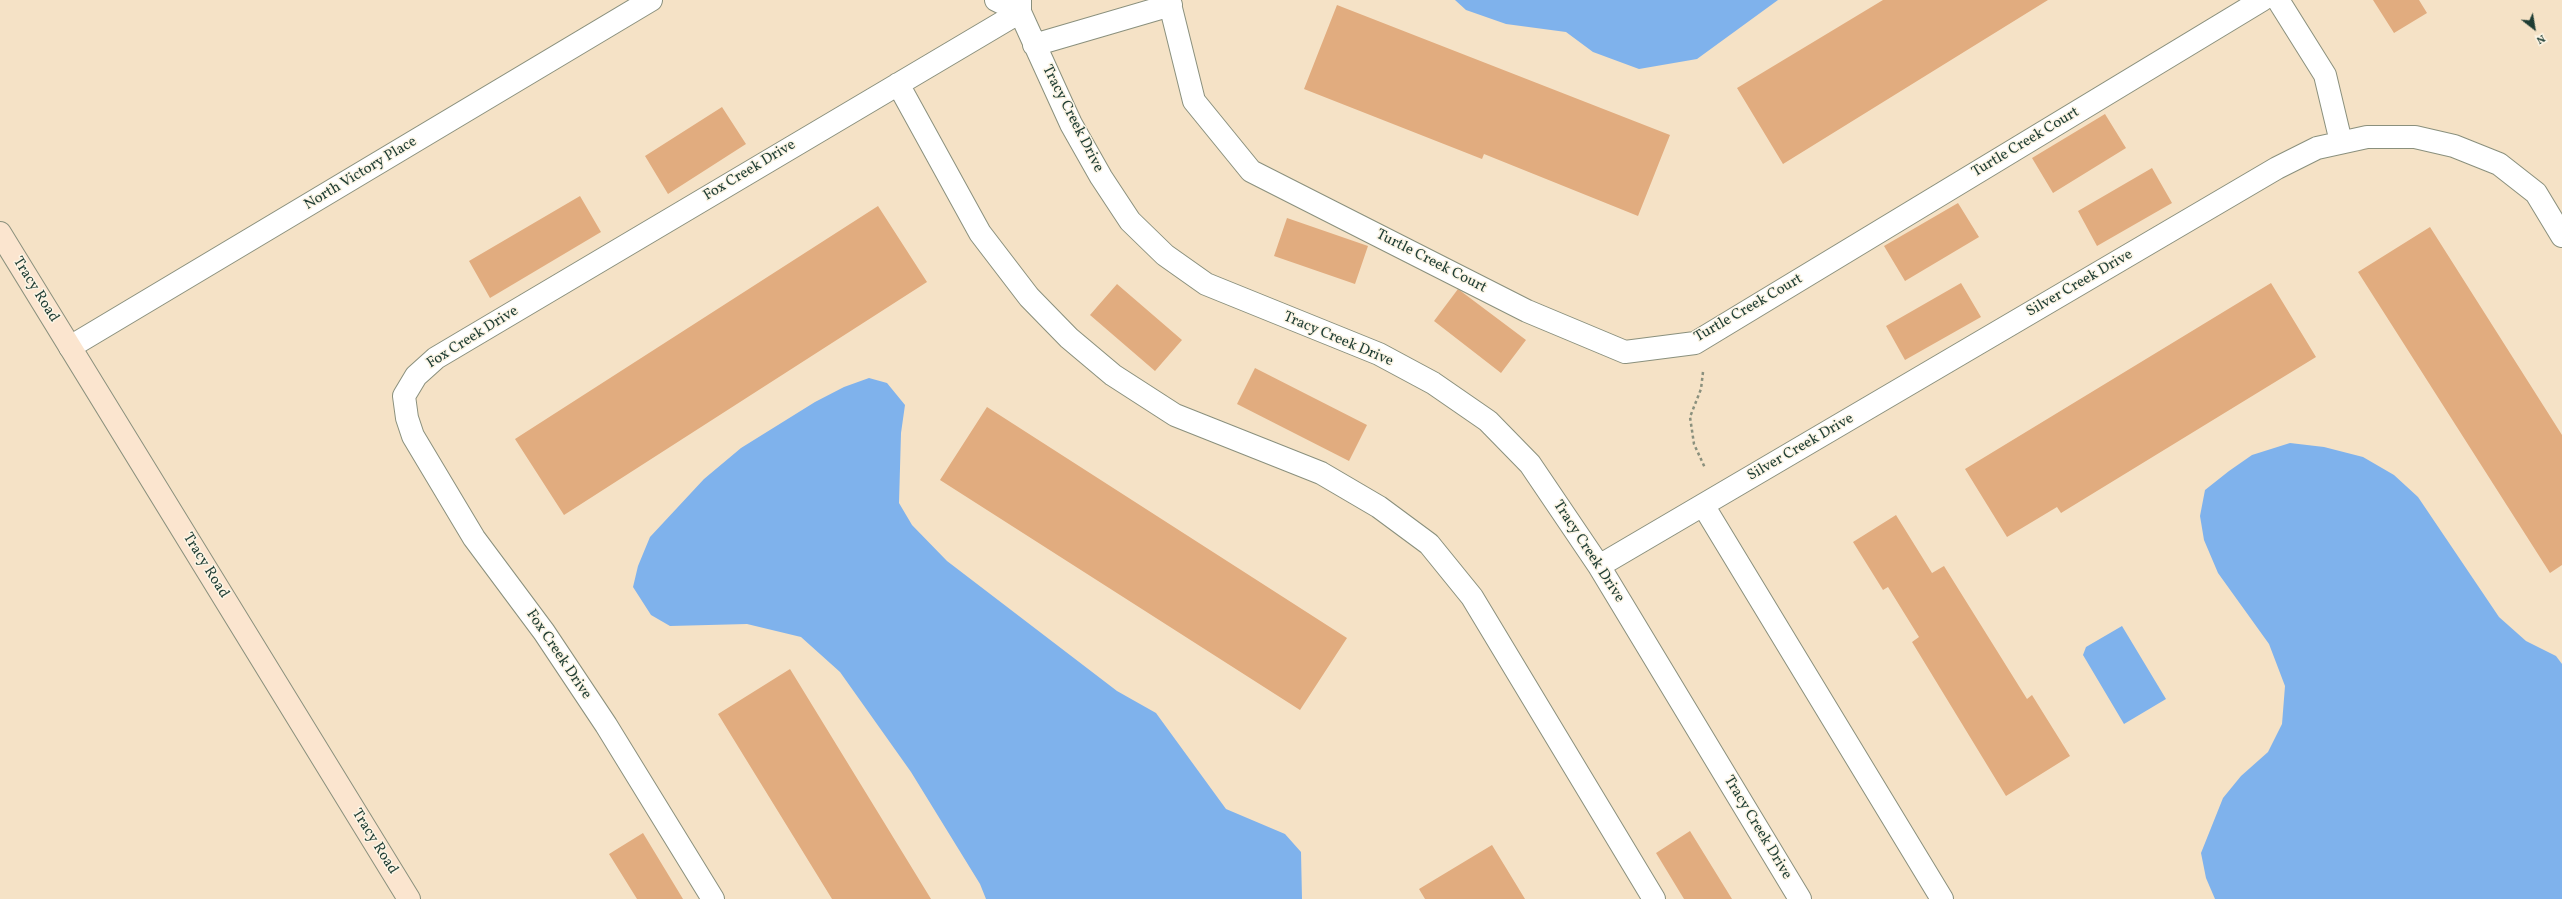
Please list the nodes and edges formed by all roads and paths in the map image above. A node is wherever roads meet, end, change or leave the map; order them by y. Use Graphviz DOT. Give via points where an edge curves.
graph roads {
  1 [pos="651,0"];
  2 [pos="996,0"];
  3 [pos="2262,0"];
  4 [pos="2278,0"];
  5 [pos="1170,2"];
  6 [pos="1020,6"];
  7 [pos="1034,45"];
  8 [pos="898,84"];
  9 [pos="2341,142"];
  10 [pos="0,233"];
  11 [pos="2562,236"];
  12 [pos="1695,343"];
  13 [pos="70,347"];
  14 [pos="1711,501"];
  15 [pos="1599,566"];
  16 [pos="1939,898"];
  17 [pos="409,899"];
  18 [pos="712,899"];
  19 [pos="1654,899"];
  20 [pos="1800,899"];
  1 -- 13 [label="street, North Victory Place"];
  2 -- 6 [label="street"];
  3 -- 12 [label="street, Turtle Creek Court"];
  4 -- 9 [label="street" via="2325,75"];
  5 -- 7 [label="street"];
  5 -- 12 [label="street, Turtle Creek Court" via="1194,101 1251,171 1527,311 1625,352"];
  6 -- 7 [label="street, Tracy Creek Drive"];
  6 -- 8 [label="street, Fox Creek Drive"];
  7 -- 15 [label="street, Tracy Creek Drive" via="1070,124 1101,177 1130,220 1165,255 1206,284 1379,354 1433,383 1488,422 1530,464"];
  8 -- 18 [label="street, Fox Creek Drive" via="436,358 416,376 404,396 413,436 474,538 549,639 606,725"];
  8 -- 19 [label="street" via="980,233 1029,297 1069,338 1113,375 1174,415 1321,473 1379,507 1429,544 1472,597"];
  9 -- 11 [label="street, Silver Creek Drive" via="2367,137 2415,137 2454,146 2498,164 2536,193"];
  9 -- 14 [label="street, Silver Creek Drive" via="2317,148 2277,168"];
  10 -- 13 [label="street, Tracy Road"];
  12 -- 14 [label="path" via="1703,370 1701,389 1690,417 1694,444"];
  13 -- 17 [label="street, Tracy Road"];
  14 -- 15 [label="street, Silver Creek Drive"];
  14 -- 16 [label="street"];
  15 -- 20 [label="street, Tracy Creek Drive"];
}
